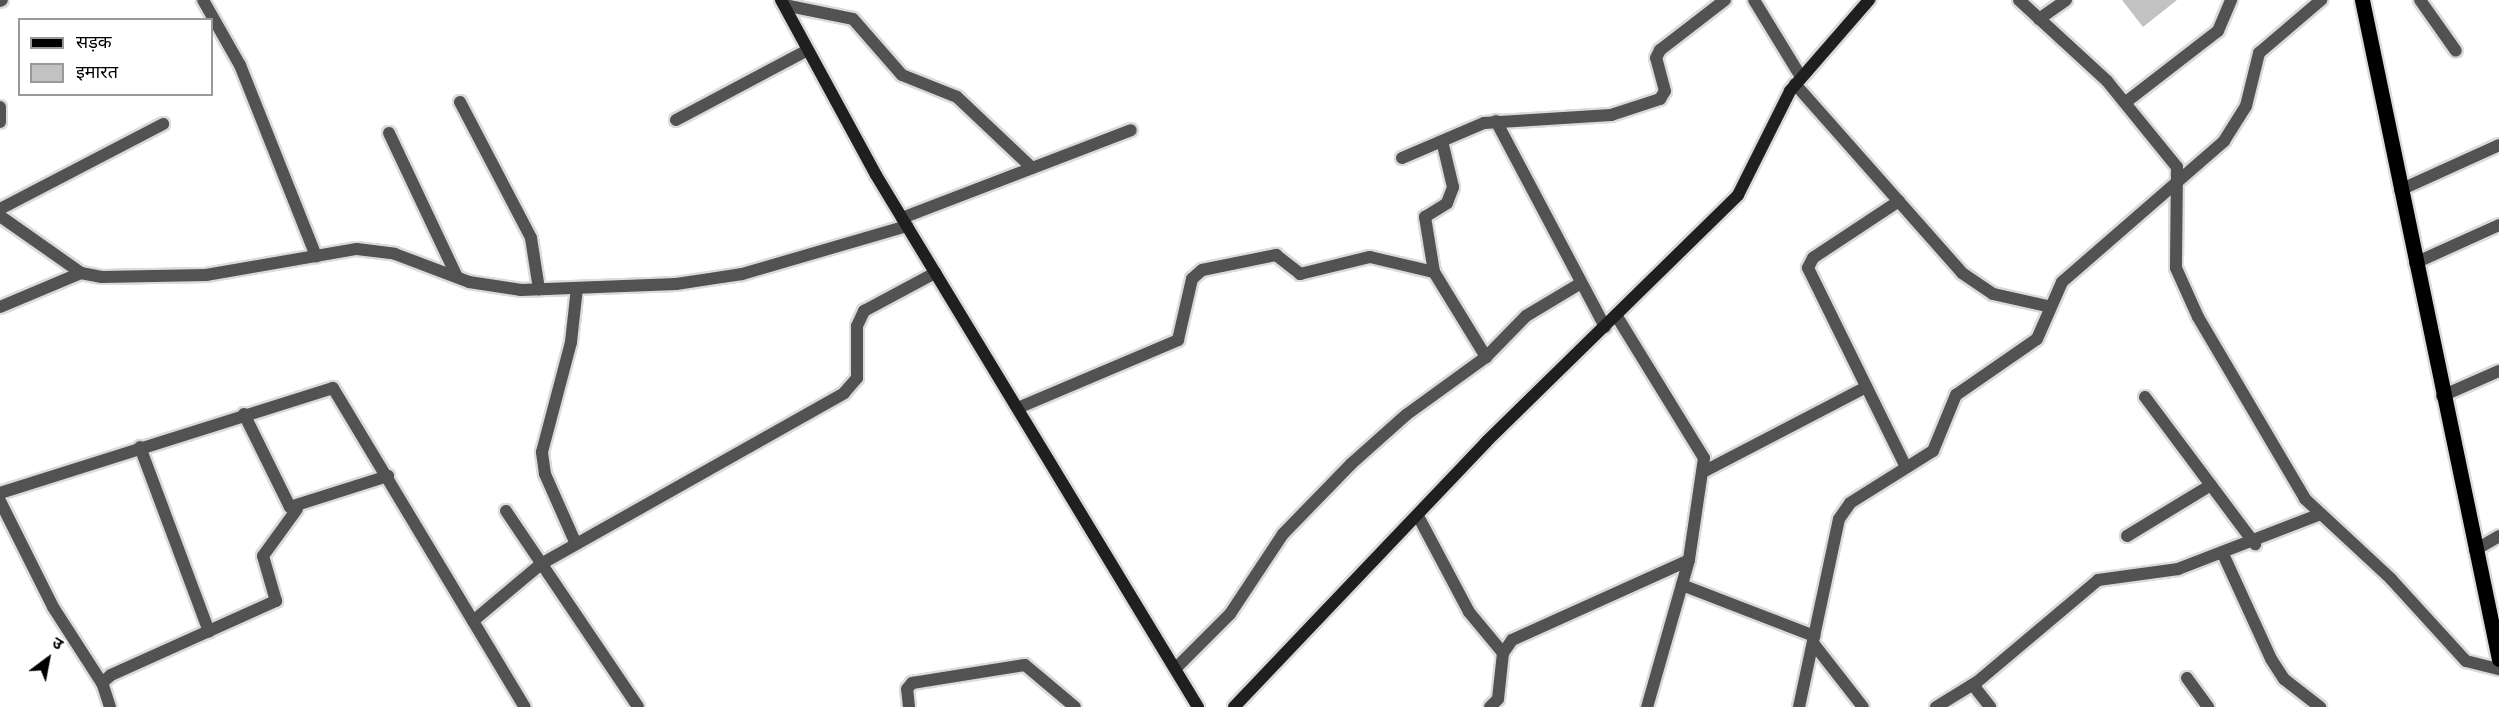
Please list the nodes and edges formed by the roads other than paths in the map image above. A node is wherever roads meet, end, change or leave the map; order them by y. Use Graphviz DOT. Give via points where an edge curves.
graph roads {
  1 [pos="203,0"];
  2 [pos="1725,0"];
  3 [pos="1754,0"];
  4 [pos="1869,0"];
  5 [pos="2019,0"];
  6 [pos="2066,0"];
  7 [pos="2231,0"];
  8 [pos="2321,0"];
  9 [pos="2362,0"];
  10 [pos="2420,0"];
  11 [pos="783,3"];
  12 [pos="213,18"];
  13 [pos="213,18"];
  14 [pos="2039,19"];
  15 [pos="806,51"];
  16 [pos="2456,51"];
  17 [pos="1798,80"];
  18 [pos="460,102"];
  19 [pos="2126,102"];
  20 [pos="0,106"];
  21 [pos="676,120"];
  22 [pos="1496,121"];
  23 [pos="0,122"];
  24 [pos="163,124"];
  25 [pos="1131,130"];
  26 [pos="389,133"];
  27 [pos="1442,141"];
  28 [pos="2499,145"];
  29 [pos="1402,159"];
  30 [pos="1032,168"];
  31 [pos="2179,179"];
  32 [pos="2400,189"];
  33 [pos="1899,201"];
  34 [pos="0,209"];
  35 [pos="0,216"];
  36 [pos="904,222"];
  37 [pos="2499,225"];
  38 [pos="316,256"];
  39 [pos="2415,263"];
  40 [pos="1434,272"];
  41 [pos="81,273"];
  42 [pos="935,273"];
  43 [pos="458,277"];
  44 [pos="1581,283"];
  45 [pos="577,288"];
  46 [pos="539,289"];
  47 [pos="0,307"];
  48 [pos="2051,307"];
  49 [pos="1616,315"];
  50 [pos="1605,327"];
  51 [pos="1486,357"];
  52 [pos="2499,371"];
  53 [pos="1866,387"];
  54 [pos="2442,396"];
  55 [pos="2145,397"];
  56 [pos="1018,408"];
  57 [pos="244,414"];
  58 [pos="140,447"];
  59 [pos="1906,467"];
  60 [pos="1703,472"];
  61 [pos="388,476"];
  62 [pos="2211,485"];
  63 [pos="0,493"];
  64 [pos="0,501"];
  65 [pos="297,509"];
  66 [pos="506,511"];
  67 [pos="2318,515"];
  68 [pos="1418,516"];
  69 [pos="2127,536"];
  70 [pos="2499,536"];
  71 [pos="576,544"];
  72 [pos="2255,544"];
  73 [pos="2475,550"];
  74 [pos="2223,554"];
  75 [pos="1689,560"];
  76 [pos="541,564"];
  77 [pos="1682,585"];
  78 [pos="473,621"];
  79 [pos="210,632"];
  80 [pos="1814,639"];
  81 [pos="1503,653"];
  82 [pos="2499,659"];
  83 [pos="1176,668"];
  84 [pos="2499,669"];
  85 [pos="2187,678"];
  86 [pos="102,683"];
  87 [pos="1973,685"];
  88 [pos="1238,706"];
  89 [pos="1494,706"];
  90 [pos="1860,706"];
  91 [pos="110,707"];
  92 [pos="525,707"];
  93 [pos="638,707"];
  94 [pos="909,707"];
  95 [pos="1075,707"];
  96 [pos="1198,707"];
  97 [pos="1647,707"];
  98 [pos="1799,707"];
  99 [pos="1936,707"];
  100 [pos="1990,707"];
  101 [pos="2208,707"];
  102 [pos="2320,707"];
  1 -- 12 [label="street"];
  2 -- 22 [label="street" via="1660,50 1656,58 1665,91 1660,99 1611,115"];
  3 -- 17 [label="street"];
  4 -- 17 [label="main road"];
  5 -- 14 [label="street"];
  6 -- 14 [label="street"];
  7 -- 19 [label="street" via="2218,31"];
  8 -- 31 [label="street" via="2259,53 2239,123"];
  9 -- 32 [label="main road"];
  10 -- 16 [label="street"];
  11 -- 15 [label="main road"];
  11 -- 30 [label="street" via="853,19 902,75 957,97"];
  13 -- 38 [label="street" via="244,75"];
  14 -- 19 [label="street"];
  15 -- 21 [label="street"];
  15 -- 36 [label="main road"];
  17 -- 33 [label="street"];
  17 -- 49 [label="main road" via="1738,195"];
  18 -- 46 [label="street" via="531,238"];
  19 -- 31 [label="street" via="2154,132"];
  20 -- 23 [label="street"];
  22 -- 27 [label="street"];
  22 -- 44 [label="street"];
  24 -- 34 [label="street"];
  25 -- 30 [label="street"];
  26 -- 43 [label="street"];
  27 -- 29 [label="street"];
  27 -- 40 [label="street" via="1453,187 1447,203 1425,217"];
  28 -- 32 [label="street"];
  30 -- 36 [label="street"];
  31 -- 48 [label="street" via="2062,282"];
  31 -- 67 [label="street" via="2176,268 2289,476"];
  32 -- 39 [label="main road"];
  33 -- 48 [label="street" via="1977,286"];
  33 -- 53 [label="street" via="1809,263"];
  35 -- 41 [label="street"];
  36 -- 42 [label="main road"];
  36 -- 45 [label="street" via="742,274 676,285"];
  37 -- 39 [label="street"];
  38 -- 41 [label="street" via="206,275"];
  38 -- 43 [label="street" via="357,249 395,254"];
  39 -- 54 [label="main road"];
  40 -- 51 [label="street"];
  40 -- 56 [label="street" via="1370,257 1300,274 1276,255 1202,270 1192,279 1178,340"];
  41 -- 47 [label="street"];
  42 -- 56 [label="main road"];
  42 -- 71 [label="street" via="864,311 857,326 853,383"];
  43 -- 46 [label="street"];
  44 -- 50 [label="street"];
  44 -- 51 [label="street" via="1526,316"];
  45 -- 46 [label="street"];
  45 -- 71 [label="street" via="542,459"];
  48 -- 59 [label="street" via="2037,339 1956,395 1933,451"];
  49 -- 50 [label="main road"];
  49 -- 60 [label="street" via="1696,440"];
  50 -- 68 [label="main road"];
  51 -- 83 [label="street" via="1406,415 1351,464 1284,534 1230,614"];
  52 -- 54 [label="street"];
  53 -- 59 [label="street"];
  53 -- 60 [label="street"];
  54 -- 73 [label="main road"];
  55 -- 62 [label="street"];
  56 -- 83 [label="main road"];
  57 -- 58 [label="street"];
  57 -- 61 [label="street" via="333,388"];
  57 -- 65 [label="street" via="284,501"];
  58 -- 63 [label="street"];
  58 -- 79 [label="street"];
  59 -- 80 [label="street" via="1865,488 1839,519"];
  60 -- 75 [label="street"];
  61 -- 65 [label="street"];
  61 -- 78 [label="street"];
  62 -- 69 [label="street"];
  62 -- 72 [label="street"];
  64 -- 86 [label="street" via="53,607"];
  65 -- 79 [label="street" via="263,556 276,601"];
  66 -- 76 [label="street"];
  67 -- 72 [label="street"];
  67 -- 84 [label="street" via="2391,579 2466,661"];
  68 -- 81 [label="street" via="1469,612"];
  68 -- 88 [label="main road"];
  70 -- 73 [label="street"];
  71 -- 76 [label="street"];
  72 -- 74 [label="street"];
  73 -- 82 [label="main road"];
  74 -- 87 [label="street" via="2178,569 2098,580"];
  74 -- 102 [label="street" via="2271,659 2284,679"];
  75 -- 77 [label="street"];
  75 -- 81 [label="street" via="1512,640"];
  76 -- 78 [label="street"];
  76 -- 93 [label="street"];
  77 -- 80 [label="street"];
  77 -- 97 [label="street"];
  78 -- 92 [label="street"];
  79 -- 86 [label="street"];
  80 -- 90 [label="street"];
  80 -- 98 [label="street"];
  81 -- 89 [label="street"];
  83 -- 96 [label="main road"];
  85 -- 101 [label="street"];
  86 -- 91 [label="street"];
  87 -- 99 [label="street"];
  87 -- 100 [label="street"];
  94 -- 95 [label="street" via="907,689 912,683 1025,665"];
}
